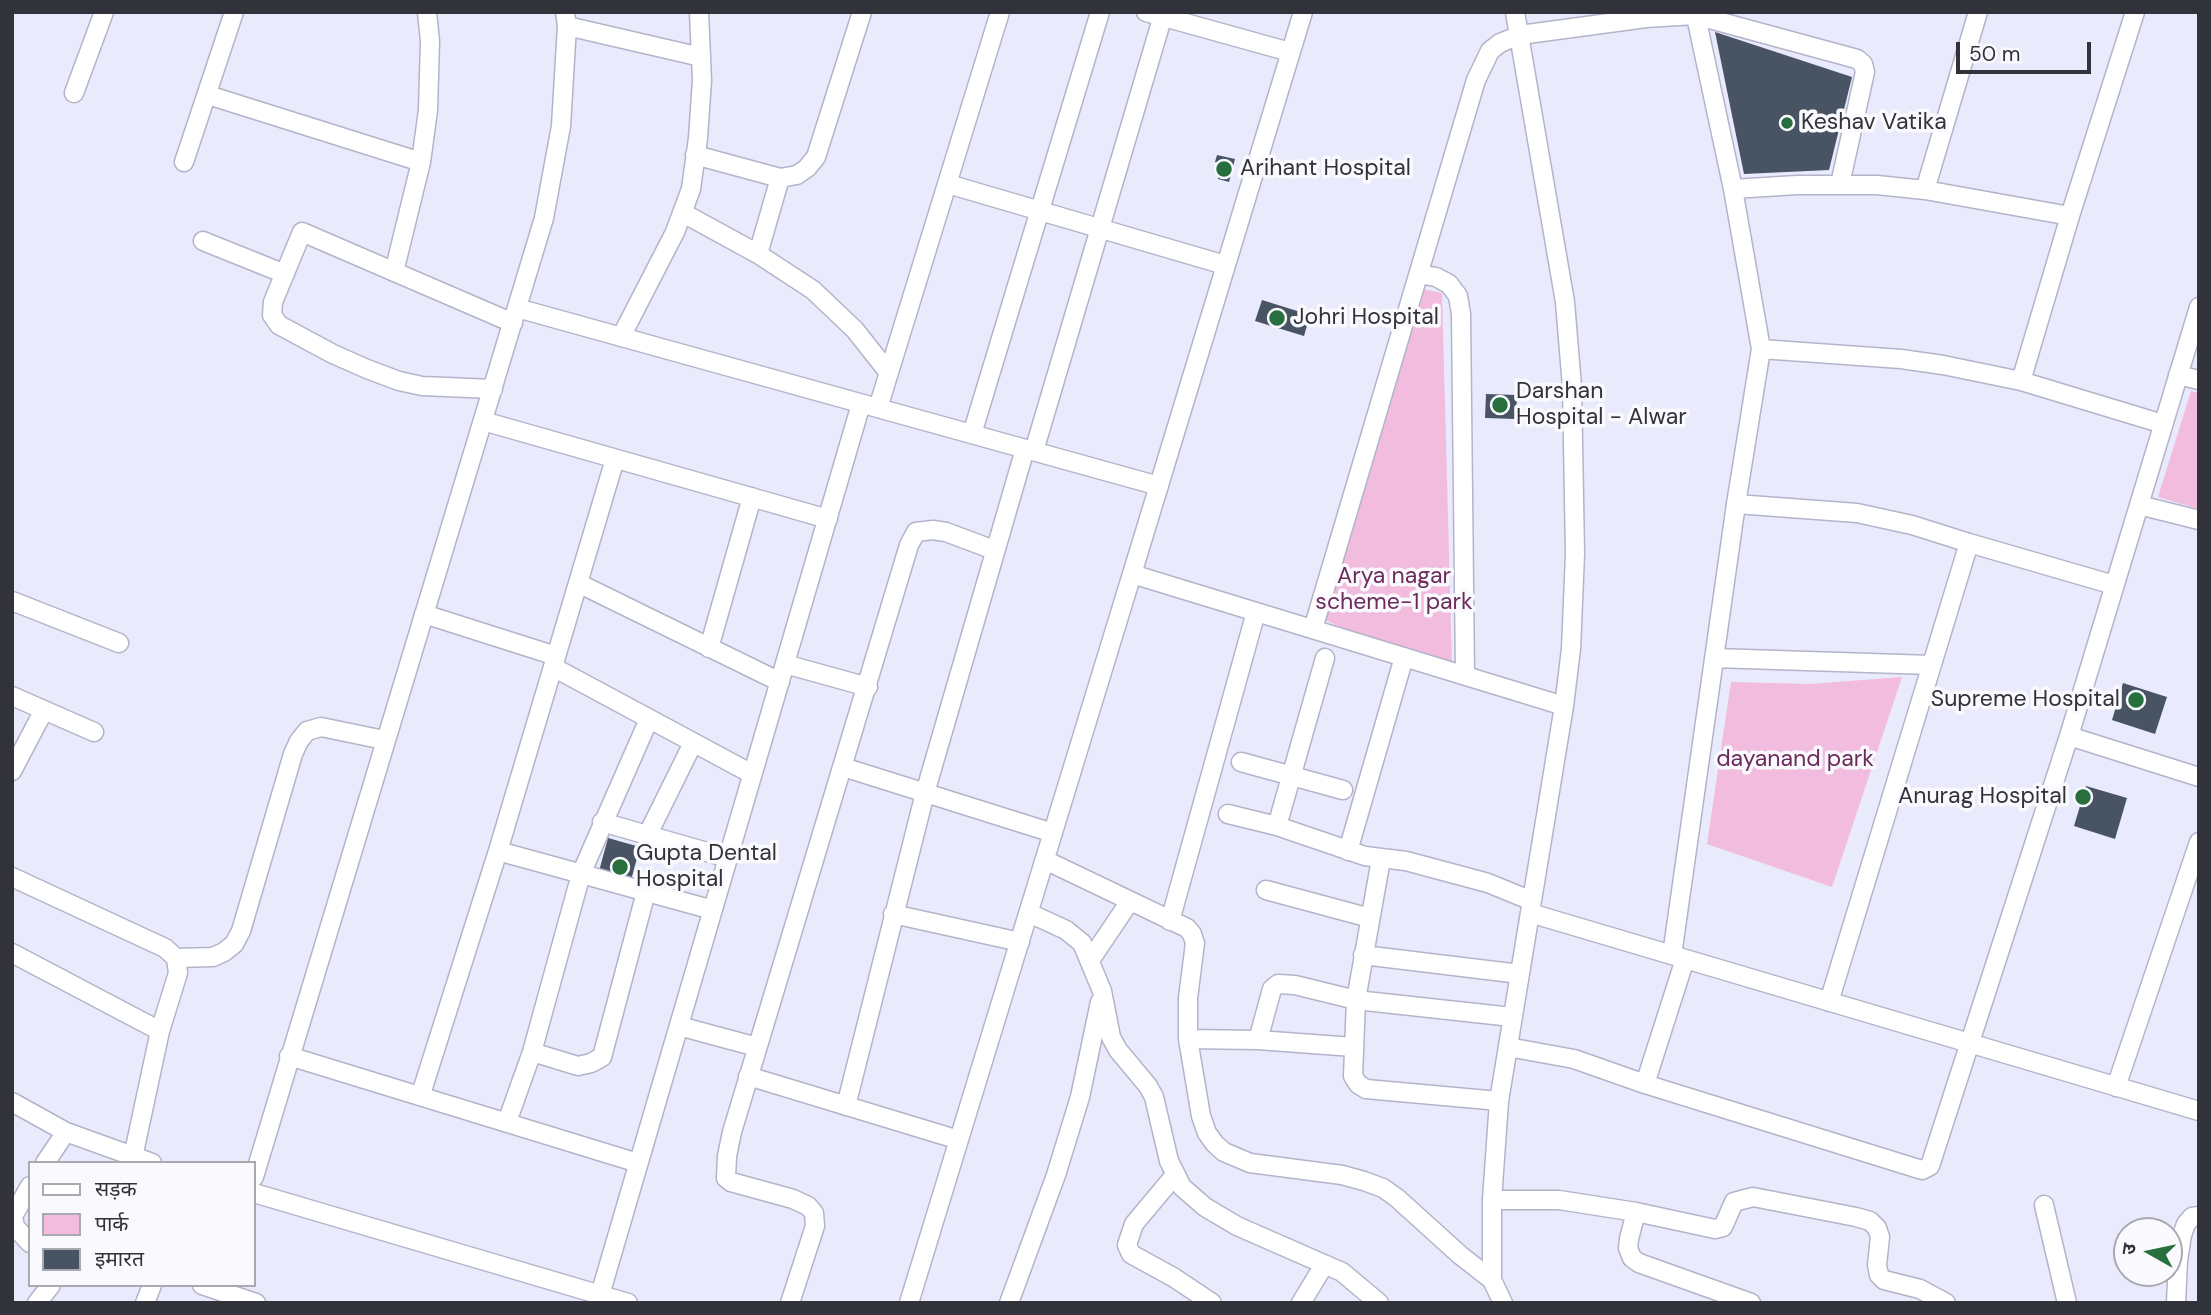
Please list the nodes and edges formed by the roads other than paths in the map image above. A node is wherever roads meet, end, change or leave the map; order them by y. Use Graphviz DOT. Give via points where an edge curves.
graph roads {
  1 [pos="104,12"];
  2 [pos="234,12"];
  3 [pos="427,12"];
  4 [pos="699,12"];
  5 [pos="862,12"];
  6 [pos="999,12"];
  7 [pos="1100,12"];
  8 [pos="1303,12"];
  9 [pos="1515,12"];
  10 [pos="1978,12"];
  11 [pos="2135,12"];
  12 [pos="1158,14"];
  13 [pos="1695,14"];
  14 [pos="566,19"];
  15 [pos="1520,35"];
  16 [pos="1290,52"];
  17 [pos="701,57"];
  18 [pos="74,93"];
  19 [pos="208,95"];
  20 [pos="695,155"];
  21 [pos="184,162"];
  22 [pos="421,162"];
  23 [pos="780,178"];
  24 [pos="948,184"];
  25 [pos="1840,184"];
  26 [pos="1733,189"];
  27 [pos="1926,190"];
  28 [pos="1041,211"];
  29 [pos="683,214"];
  30 [pos="2070,216"];
  31 [pos="1101,228"];
  32 [pos="203,242"];
  33 [pos="758,254"];
  34 [pos="1225,265"];
  35 [pos="394,272"];
  36 [pos="285,274"];
  37 [pos="1419,274"];
  38 [pos="2199,307"];
  39 [pos="515,316"];
  40 [pos="621,337"];
  41 [pos="1761,349"];
  42 [pos="889,373"];
  43 [pos="2178,374"];
  44 [pos="2199,380"];
  45 [pos="2021,381"];
  46 [pos="493,389"];
  47 [pos="869,406"];
  48 [pos="483,421"];
  49 [pos="2162,424"];
  50 [pos="972,434"];
  51 [pos="1029,450"];
  52 [pos="615,458"];
  53 [pos="1159,486"];
  54 [pos="752,498"];
  55 [pos="1736,504"];
  56 [pos="2138,505"];
  57 [pos="828,519"];
  58 [pos="2199,520"];
  59 [pos="1969,543"];
  60 [pos="994,550"];
  61 [pos="1132,574"];
  62 [pos="578,583"];
  63 [pos="2114,585"];
  64 [pos="12,601"];
  65 [pos="1256,612"];
  66 [pos="424,614"];
  67 [pos="1313,629"];
  68 [pos="119,643"];
  69 [pos="709,648"];
  70 [pos="1404,657"];
  71 [pos="1325,658"];
  72 [pos="1714,658"];
  73 [pos="554,661"];
  74 [pos="785,664"];
  75 [pos="1931,665"];
  76 [pos="1465,675"];
  77 [pos="779,682"];
  78 [pos="867,687"];
  79 [pos="12,696"];
  80 [pos="1564,706"];
  81 [pos="44,710"];
  82 [pos="649,719"];
  83 [pos="94,732"];
  84 [pos="2069,736"];
  85 [pos="384,740"];
  86 [pos="693,743"];
  87 [pos="1241,762"];
  88 [pos="842,767"];
  89 [pos="12,771"];
  90 [pos="752,774"];
  91 [pos="1292,776"];
  92 [pos="2199,777"];
  93 [pos="1343,790"];
  94 [pos="925,793"];
  95 [pos="1228,814"];
  96 [pos="602,822"];
  97 [pos="1277,826"];
  98 [pos="1053,833"];
  99 [pos="647,836"];
  100 [pos="2199,842"];
  101 [pos="1348,850"];
  102 [pos="498,851"];
  103 [pos="728,858"];
  104 [pos="1381,859"];
  105 [pos="1045,860"];
  106 [pos="581,874"];
  107 [pos="12,877"];
  108 [pos="1266,890"];
  109 [pos="646,892"];
  110 [pos="1130,901"];
  111 [pos="1531,907"];
  112 [pos="713,910"];
  113 [pos="1029,913"];
  114 [pos="893,914"];
  115 [pos="1370,918"];
  116 [pos="1170,921"];
  117 [pos="1020,942"];
  118 [pos="12,953"];
  119 [pos="1363,955"];
  120 [pos="1678,957"];
  121 [pos="176,958"];
  122 [pos="1091,958"];
  123 [pos="1520,974"];
  124 [pos="1102,991"];
  125 [pos="1356,1000"];
  126 [pos="1829,1002"];
  127 [pos="1512,1017"];
  128 [pos="678,1026"];
  129 [pos="160,1031"];
  130 [pos="1188,1038"];
  131 [pos="1258,1040"];
  132 [pos="1971,1044"];
  133 [pos="757,1047"];
  134 [pos="1353,1047"];
  135 [pos="1508,1047"];
  136 [pos="532,1052"];
  137 [pos="289,1056"];
  138 [pos="748,1076"];
  139 [pos="1645,1084"];
  140 [pos="2116,1087"];
  141 [pos="421,1094"];
  142 [pos="1499,1101"];
  143 [pos="12,1102"];
  144 [pos="846,1105"];
  145 [pos="2199,1111"];
  146 [pos="507,1122"];
  147 [pos="66,1132"];
  148 [pos="959,1140"];
  149 [pos="131,1160"];
  150 [pos="46,1161"];
  151 [pos="638,1163"];
  152 [pos="256,1170"];
  153 [pos="1175,1175"];
  154 [pos="28,1190"];
  155 [pos="256,1194"];
  156 [pos="1492,1200"];
  157 [pos="2044,1205"];
  158 [pos="1636,1212"];
  159 [pos="2199,1216"];
  160 [pos="28,1241"];
  161 [pos="1324,1265"];
  162 [pos="1492,1280"];
  163 [pos="49,1287"];
  164 [pos="208,1287"];
  165 [pos="600,1295"];
  166 [pos="37,1303"];
  167 [pos="256,1303"];
  168 [pos="628,1303"];
  169 [pos="790,1303"];
  170 [pos="909,1303"];
  171 [pos="1009,1303"];
  172 [pos="1212,1303"];
  173 [pos="1301,1303"];
  174 [pos="1379,1303"];
  175 [pos="1503,1303"];
  176 [pos="1751,1303"];
  177 [pos="1946,1303"];
  178 [pos="2067,1303"];
  179 [pos="2176,1303"];
  1 -- 18 [label="street"];
  2 -- 19 [label="street"];
  3 -- 22 [label="street" via="428,110"];
  4 -- 17 [label="street"];
  5 -- 23 [label="street" via="817,157 797,175"];
  6 -- 24 [label="street"];
  7 -- 28 [label="street"];
  8 -- 16 [label="street"];
  9 -- 15 [label="street"];
  10 -- 27 [label="street"];
  11 -- 30 [label="street"];
  12 -- 16 [label="street"];
  12 -- 31 [label="street"];
  13 -- 15 [label="street"];
  13 -- 25 [label="street" via="1863,64"];
  13 -- 26 [label="street"];
  14 -- 17 [label="street"];
  14 -- 39 [label="street" via="559,138 544,218"];
  15 -- 37 [label="street" via="1500,43 1484,61"];
  15 -- 80 [label="street" via="1560,265 1572,387 1574,585"];
  16 -- 34 [label="street"];
  17 -- 20 [label="street"];
  19 -- 21 [label="street"];
  19 -- 22 [label="street"];
  20 -- 23 [label="street"];
  20 -- 29 [label="street"];
  22 -- 35 [label="street"];
  23 -- 33 [label="street"];
  24 -- 28 [label="street"];
  24 -- 42 [label="street"];
  25 -- 26 [label="street"];
  25 -- 27 [label="street"];
  26 -- 41 [label="street"];
  27 -- 30 [label="street"];
  28 -- 31 [label="street"];
  28 -- 50 [label="street"];
  29 -- 33 [label="street"];
  29 -- 40 [label="street"];
  30 -- 45 [label="street"];
  31 -- 34 [label="street"];
  31 -- 51 [label="street"];
  32 -- 36 [label="street"];
  33 -- 42 [label="street" via="834,309"];
  34 -- 53 [label="street"];
  35 -- 36 [label="street" via="302,232"];
  35 -- 39 [label="street"];
  36 -- 46 [label="street" via="272,302 272,315 290,332 399,381"];
  37 -- 67 [label="street"];
  37 -- 76 [label="street" via="1449,284 1458,296 1461,314"];
  38 -- 43 [label="street"];
  39 -- 40 [label="street"];
  39 -- 46 [label="street"];
  40 -- 47 [label="street"];
  41 -- 45 [label="street" via="1919,361"];
  41 -- 55 [label="street"];
  42 -- 47 [label="street"];
  43 -- 44 [label="street"];
  43 -- 49 [label="street"];
  45 -- 49 [label="street"];
  46 -- 48 [label="street"];
  47 -- 50 [label="street"];
  47 -- 57 [label="street"];
  48 -- 52 [label="street"];
  48 -- 66 [label="street"];
  49 -- 56 [label="street"];
  50 -- 51 [label="street"];
  51 -- 53 [label="street"];
  51 -- 60 [label="street"];
  52 -- 54 [label="street"];
  52 -- 62 [label="street"];
  53 -- 61 [label="street"];
  54 -- 57 [label="street"];
  54 -- 69 [label="street"];
  55 -- 59 [label="street" via="1857,513"];
  55 -- 72 [label="street"];
  56 -- 58 [label="street"];
  56 -- 63 [label="street"];
  57 -- 74 [label="street"];
  59 -- 63 [label="street"];
  59 -- 75 [label="street"];
  60 -- 78 [label="street" via="946,532 916,532"];
  60 -- 94 [label="street"];
  61 -- 65 [label="street"];
  61 -- 98 [label="street"];
  62 -- 69 [label="street"];
  62 -- 73 [label="street"];
  63 -- 84 [label="street"];
  64 -- 68 [label="street"];
  65 -- 67 [label="street"];
  65 -- 116 [label="street"];
  66 -- 73 [label="street"];
  66 -- 85 [label="street"];
  67 -- 70 [label="street"];
  69 -- 77 [label="street"];
  70 -- 76 [label="street"];
  70 -- 101 [label="street"];
  71 -- 91 [label="street"];
  72 -- 75 [label="street"];
  72 -- 120 [label="street"];
  73 -- 82 [label="street"];
  73 -- 102 [label="street"];
  74 -- 77 [label="street"];
  74 -- 78 [label="street"];
  75 -- 126 [label="street"];
  76 -- 80 [label="street"];
  77 -- 90 [label="street"];
  78 -- 88 [label="street"];
  79 -- 81 [label="street"];
  80 -- 111 [label="street"];
  81 -- 83 [label="street"];
  81 -- 89 [label="street"];
  82 -- 86 [label="street"];
  82 -- 96 [label="street"];
  84 -- 92 [label="street"];
  84 -- 132 [label="street"];
  85 -- 121 [label="street" via="321,727 307,731 293,754 234,944 213,957"];
  85 -- 137 [label="street"];
  86 -- 90 [label="street"];
  86 -- 99 [label="street"];
  87 -- 91 [label="street"];
  88 -- 94 [label="street"];
  88 -- 133 [label="street"];
  90 -- 103 [label="street"];
  91 -- 93 [label="street"];
  91 -- 97 [label="street"];
  94 -- 98 [label="street"];
  94 -- 114 [label="street"];
  95 -- 97 [label="street"];
  96 -- 99 [label="street"];
  96 -- 106 [label="street"];
  97 -- 101 [label="street"];
  98 -- 105 [label="street"];
  99 -- 103 [label="street"];
  100 -- 140 [label="street"];
  101 -- 104 [label="street"];
  102 -- 106 [label="street"];
  102 -- 141 [label="street"];
  103 -- 112 [label="street"];
  104 -- 111 [label="street" via="1406,861 1488,883"];
  104 -- 115 [label="street"];
  105 -- 110 [label="street"];
  105 -- 113 [label="street"];
  106 -- 109 [label="street"];
  106 -- 136 [label="street"];
  107 -- 121 [label="street" via="165,948"];
  108 -- 115 [label="street"];
  109 -- 112 [label="street"];
  109 -- 136 [label="street" via="601,1057 578,1066"];
  110 -- 116 [label="street"];
  110 -- 122 [label="street"];
  111 -- 120 [label="street"];
  111 -- 123 [label="street"];
  112 -- 128 [label="street"];
  113 -- 117 [label="street"];
  113 -- 122 [label="street" via="1075,936"];
  114 -- 117 [label="street"];
  114 -- 144 [label="street"];
  115 -- 119 [label="street"];
  116 -- 130 [label="street" via="1187,928 1195,943"];
  117 -- 148 [label="street"];
  118 -- 129 [label="street"];
  119 -- 123 [label="street"];
  119 -- 125 [label="street"];
  120 -- 126 [label="street"];
  120 -- 139 [label="street"];
  121 -- 129 [label="street" via="178,973"];
  122 -- 124 [label="street"];
  123 -- 127 [label="street"];
  124 -- 153 [label="street" via="1111,1037 1154,1097"];
  124 -- 171 [label="street" via="1080,1097"];
  125 -- 127 [label="street"];
  125 -- 131 [label="street" via="1279,984 1272,989"];
  125 -- 134 [label="street"];
  126 -- 132 [label="street"];
  127 -- 135 [label="street"];
  128 -- 133 [label="street"];
  128 -- 151 [label="street"];
  129 -- 149 [label="street"];
  130 -- 131 [label="street"];
  130 -- 162 [label="street" via="1201,1116 1207,1133 1224,1152 1250,1163 1342,1175 1383,1188"];
  131 -- 134 [label="street"];
  132 -- 139 [label="street" via="1930,1166 1922,1170"];
  132 -- 140 [label="street"];
  133 -- 138 [label="street"];
  134 -- 142 [label="street" via="1353,1076 1366,1089"];
  135 -- 139 [label="street" via="1574,1059"];
  135 -- 142 [label="street"];
  136 -- 146 [label="street"];
  137 -- 141 [label="street"];
  137 -- 152 [label="street"];
  138 -- 144 [label="street"];
  138 -- 169 [label="street" via="732,1132 726,1178 793,1199 814,1213 815,1226"];
  140 -- 145 [label="street"];
  141 -- 146 [label="street"];
  142 -- 156 [label="street"];
  143 -- 147 [label="street"];
  144 -- 148 [label="street"];
  146 -- 151 [label="street"];
  147 -- 149 [label="street"];
  147 -- 150 [label="street"];
  148 -- 170 [label="street"];
  151 -- 165 [label="street"];
  153 -- 161 [label="street" via="1193,1198 1219,1215"];
  153 -- 172 [label="street" via="1134,1224 1127,1245 1131,1254"];
  154 -- 160 [label="street" via="13,1216 15,1227"];
  155 -- 165 [label="street"];
  156 -- 158 [label="street" via="1559,1200"];
  156 -- 162 [label="street"];
  157 -- 178 [label="street"];
  158 -- 176 [label="street" via="1628,1248 1632,1258"];
  158 -- 177 [label="street" via="1715,1229 1723,1227 1734,1202 1753,1197 1870,1221 1880,1237 1879,1275"];
  159 -- 179 [label="street" via="2186,1224 2182,1236"];
  161 -- 173 [label="street"];
  161 -- 174 [label="street" via="1342,1272"];
  162 -- 175 [label="street"];
  163 -- 166 [label="street"];
  164 -- 167 [label="street"];
  165 -- 168 [label="street"];
}
